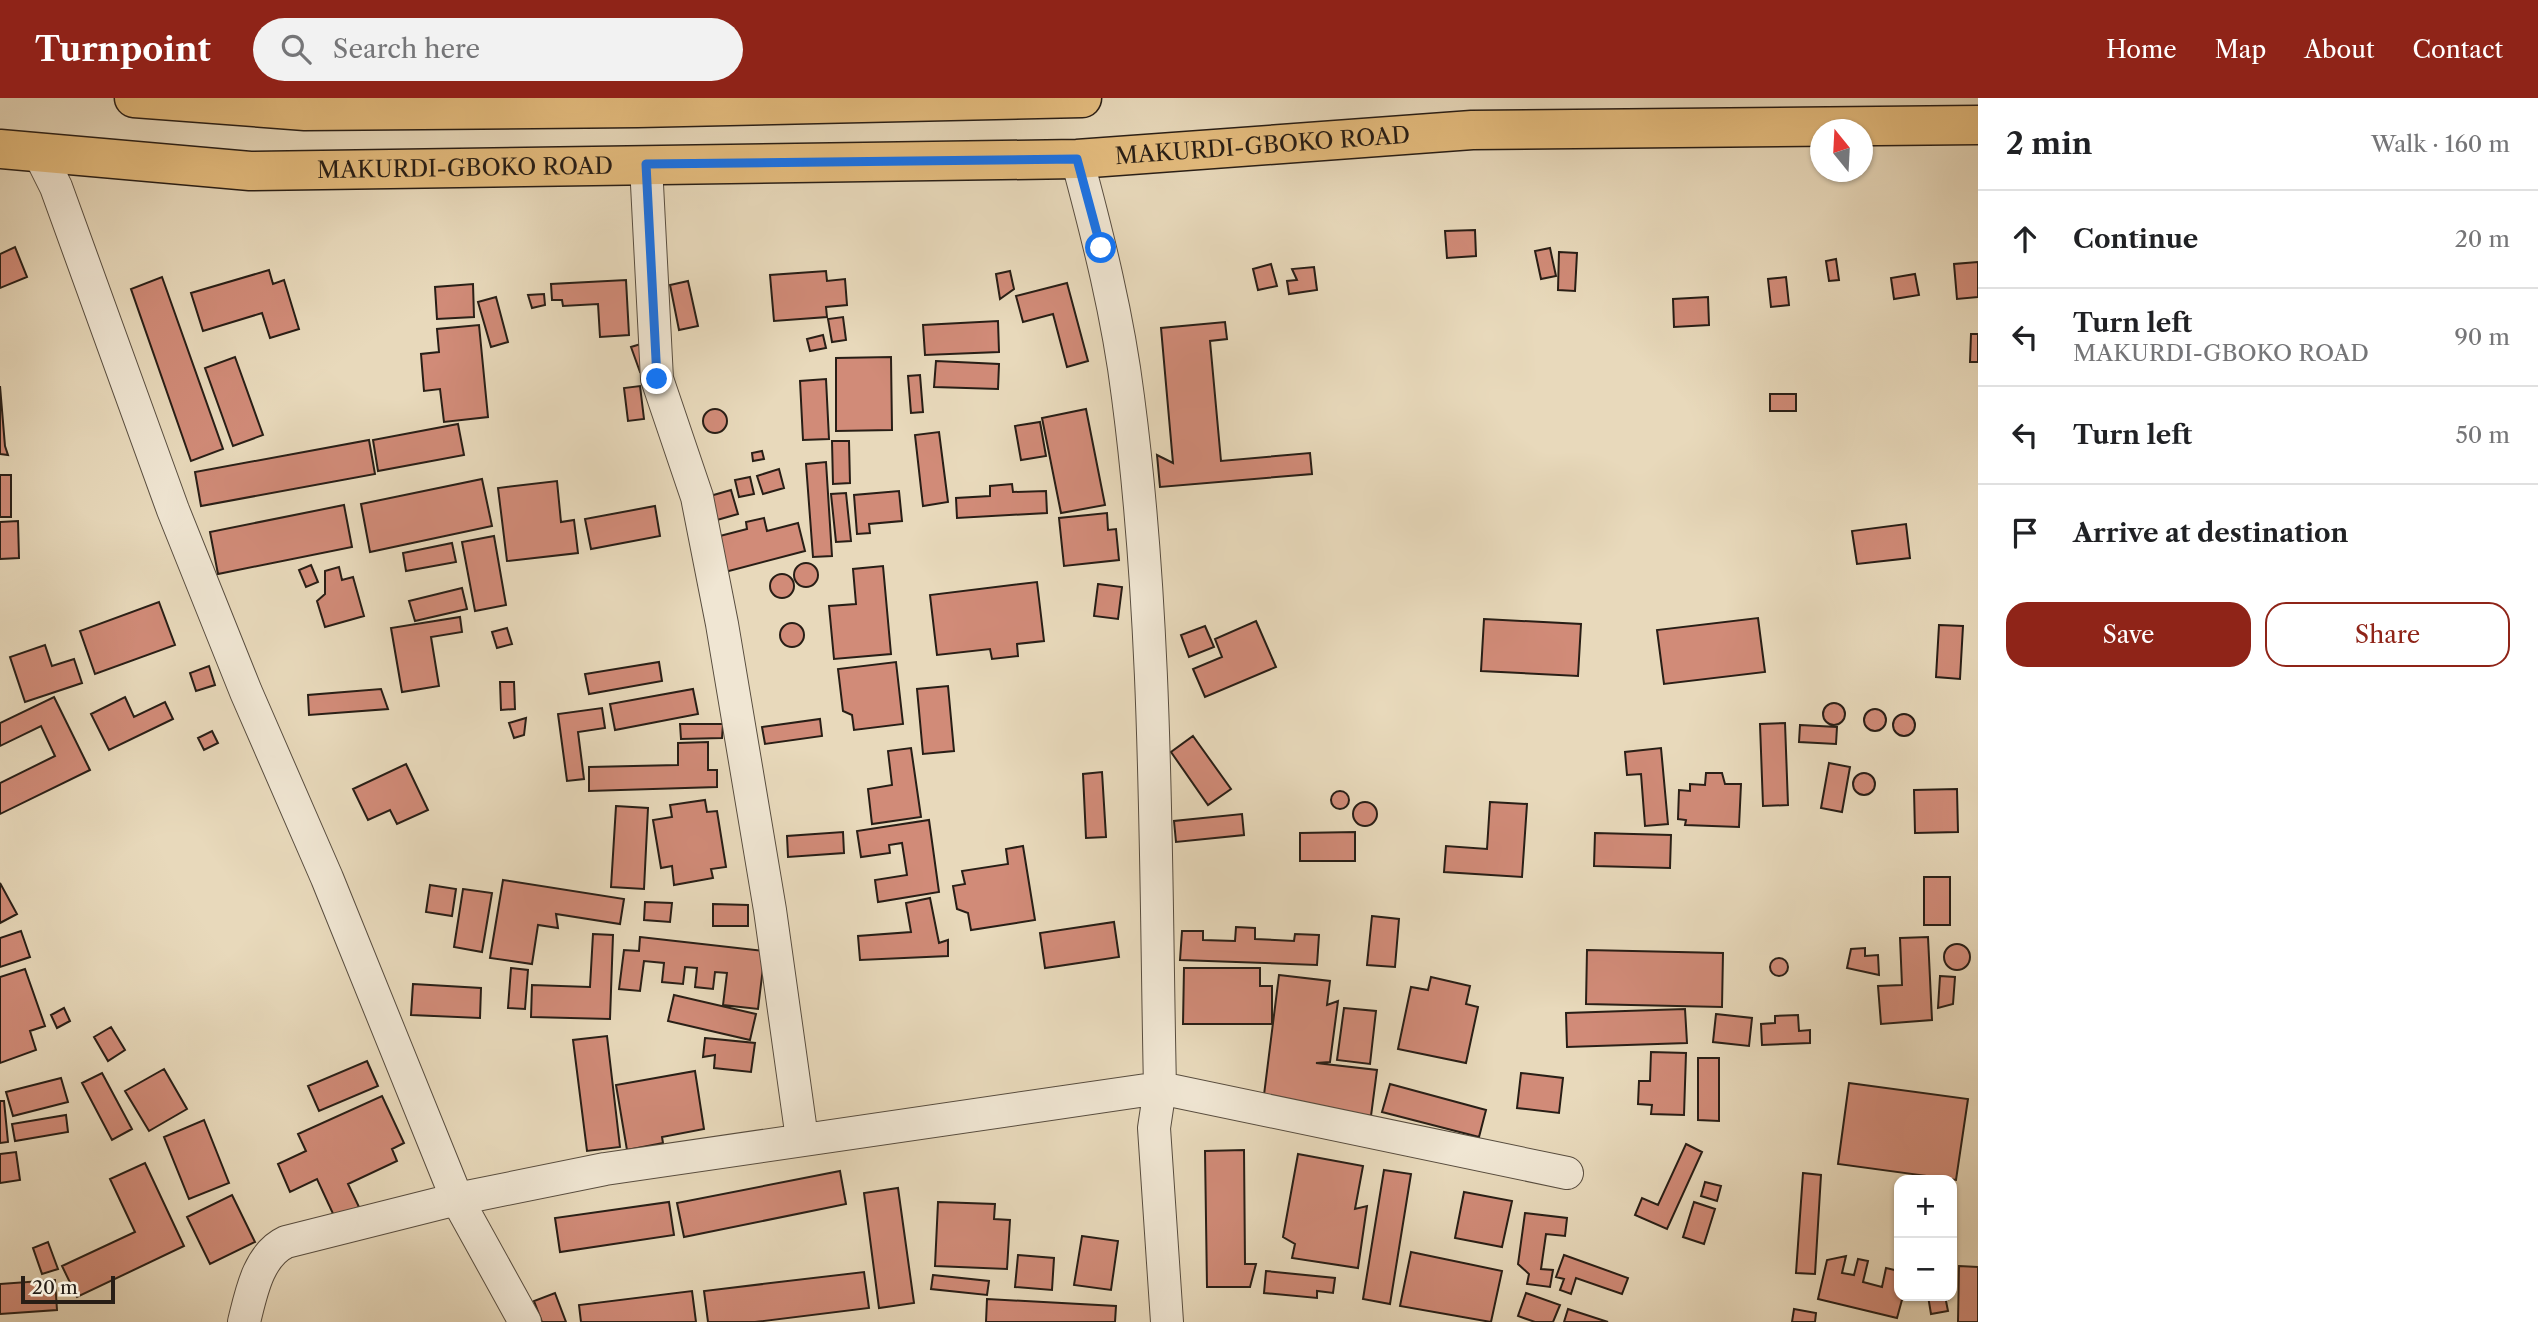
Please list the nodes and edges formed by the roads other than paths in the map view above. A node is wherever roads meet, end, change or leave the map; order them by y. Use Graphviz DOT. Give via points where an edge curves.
graph roads {
  1 [pos="134,98"];
  2 [pos="1082,98"];
  3 [pos="1978,125"];
  4 [pos="0,149"];
  5 [pos="40,155"];
  6 [pos="1077,159"];
  7 [pos="646,164"];
  8 [pos="1160,1088"];
  9 [pos="802,1139"];
  10 [pos="1567,1173"];
  11 [pos="457,1199"];
  12 [pos="244,1322"];
  13 [pos="525,1322"];
  14 [pos="1167,1322"];
  1 -- 2 [label="main road" via="304,111"];
  3 -- 6 [label="main road, MAKURDI-GBOKO ROAD" via="1472,131"];
  4 -- 5 [label="main road, MAKURDI-GBOKO ROAD"];
  5 -- 7 [label="main road, MAKURDI-GBOKO ROAD" via="250,171"];
  5 -- 11 [label="street" via="138,405 173,510"];
  6 -- 7 [label="main road, MAKURDI-GBOKO ROAD"];
  6 -- 8 [label="street" via="1101,248 1128,396 1144,564"];
  7 -- 9 [label="street" via="657,379 697,497 722,624"];
  8 -- 9 [label="street"];
  8 -- 10 [label="street"];
  8 -- 14 [label="street" via="1154,1128"];
  9 -- 11 [label="street" via="605,1168"];
  11 -- 12 [label="street" via="275,1247 265,1259"];
  11 -- 13 [label="street"];
}
